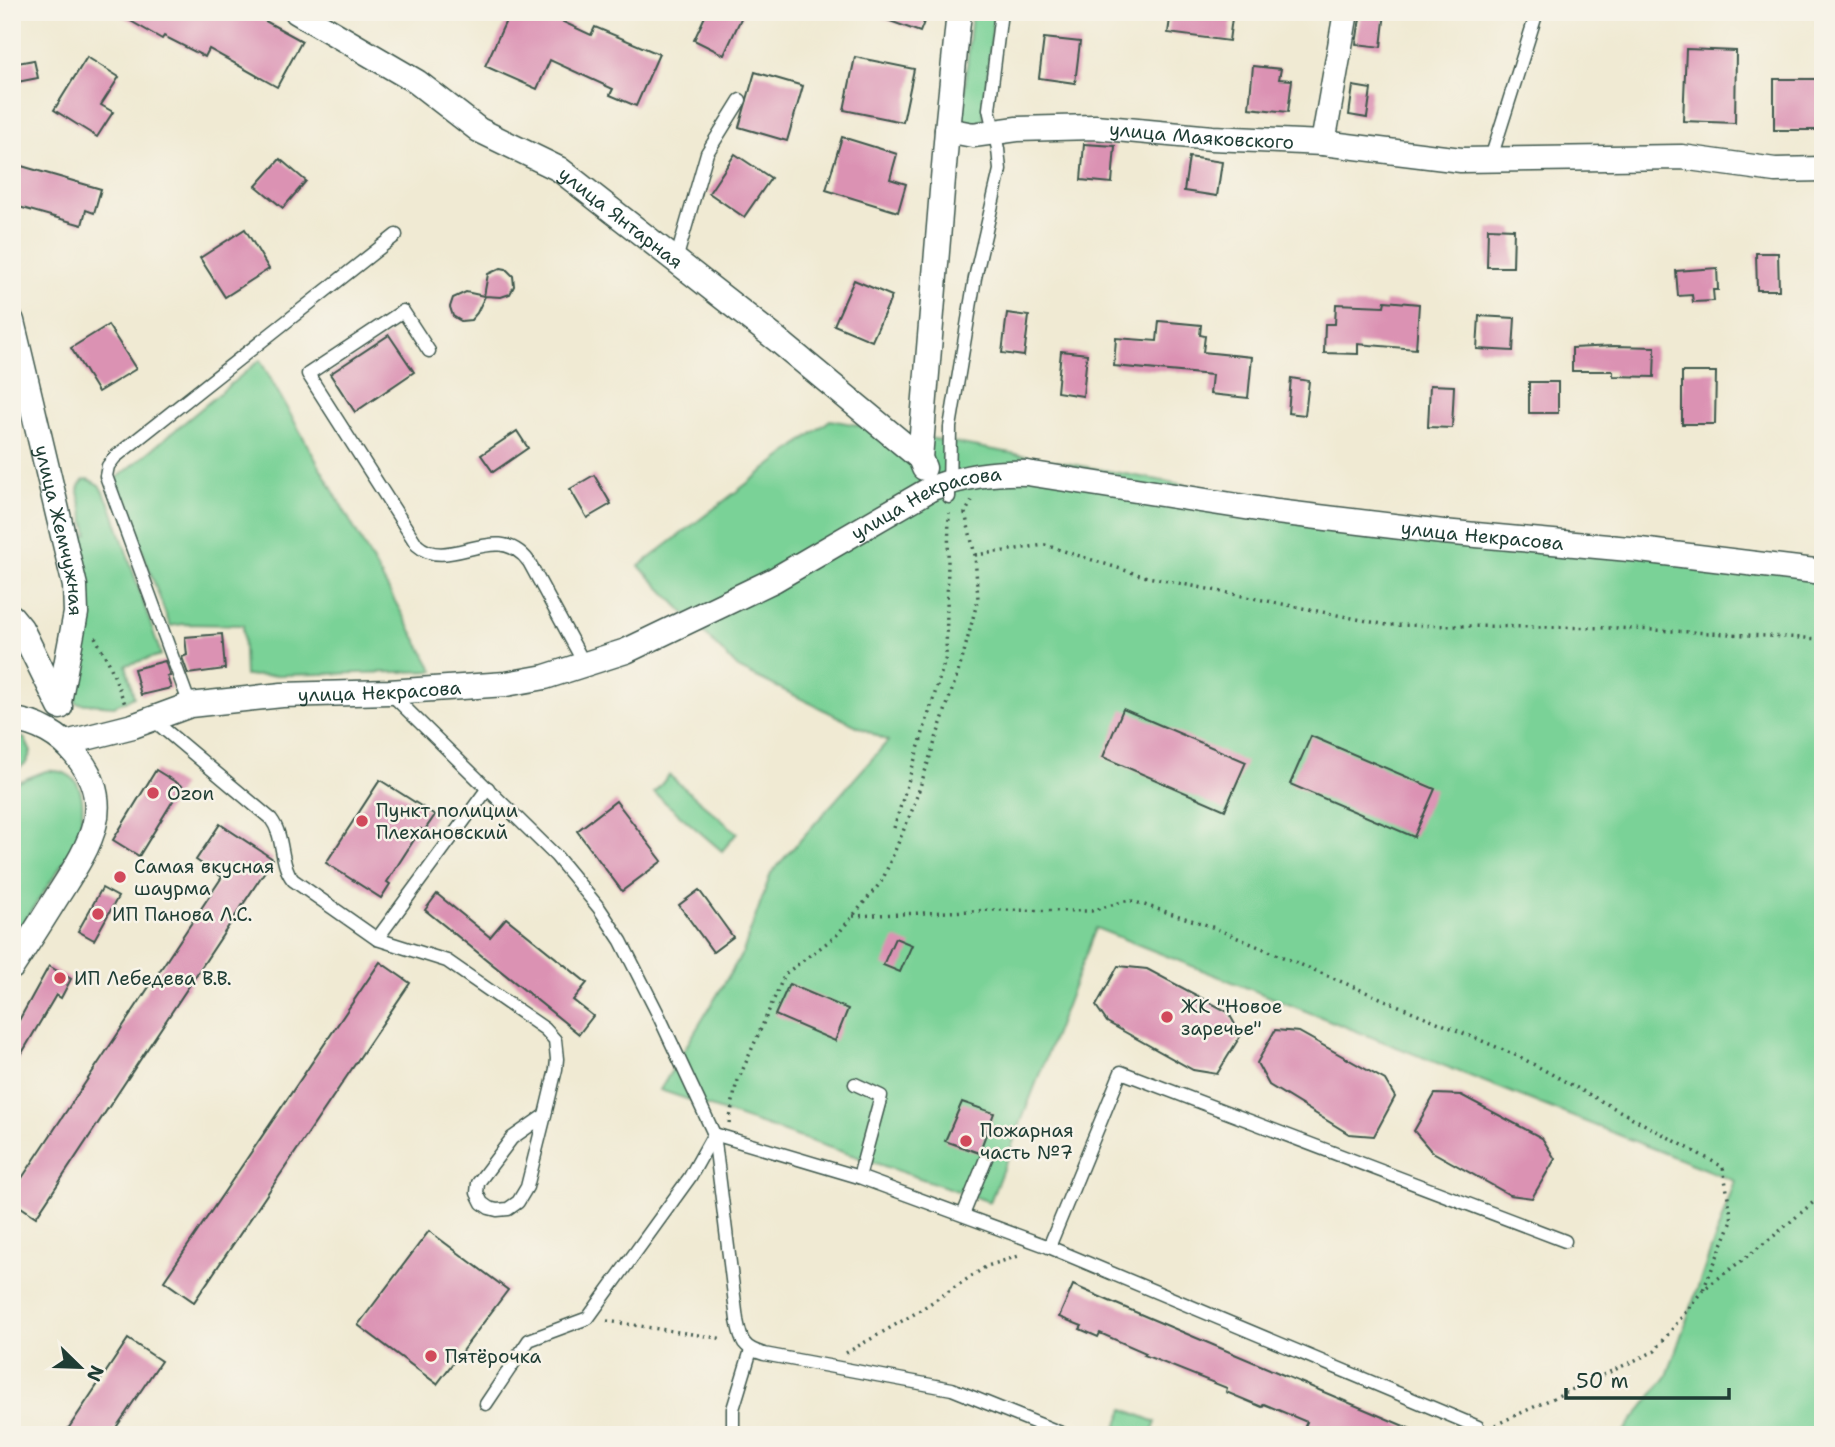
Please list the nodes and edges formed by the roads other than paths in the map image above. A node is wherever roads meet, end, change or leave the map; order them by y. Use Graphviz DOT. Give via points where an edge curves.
graph roads {
  1 [pos="297,12"];
  2 [pos="959,12"];
  3 [pos="1001,12"];
  4 [pos="1346,12"];
  5 [pos="1537,12"];
  6 [pos="740,100"];
  7 [pos="947,130"];
  8 [pos="994,131"];
  9 [pos="1323,143"];
  10 [pos="1491,158"];
  11 [pos="1823,169"];
  12 [pos="397,235"];
  13 [pos="676,260"];
  14 [pos="12,321"];
  15 [pos="429,351"];
  16 [pos="920,458"];
  17 [pos="944,489"];
  18 [pos="1823,572"];
  19 [pos="12,617"];
  20 [pos="585,665"];
  21 [pos="389,692"];
  22 [pos="59,702"];
  23 [pos="190,705"];
  24 [pos="12,720"];
  25 [pos="143,723"];
  26 [pos="66,743"];
  27 [pos="488,788"];
  28 [pos="377,939"];
  29 [pos="12,967"];
  30 [pos="855,1084"];
  31 [pos="545,1115"];
  32 [pos="720,1136"];
  33 [pos="1333,1151"];
  34 [pos="987,1156"];
  35 [pos="1328,1164"];
  36 [pos="859,1177"];
  37 [pos="963,1215"];
  38 [pos="1565,1241"];
  39 [pos="1049,1247"];
  40 [pos="747,1346"];
  41 [pos="486,1404"];
  42 [pos="1482,1433"];
  43 [pos="733,1435"];
  44 [pos="1066,1435"];
  1 -- 13 [label="street, улица Янтарная" via="408,76 479,130 559,169"];
  2 -- 7 [label="street"];
  3 -- 8 [label="lane" via="989,104"];
  4 -- 9 [label="street"];
  5 -- 10 [label="lane"];
  6 -- 13 [label="lane" via="706,153"];
  7 -- 8 [label="street, улица Маяковского" via="973,135"];
  7 -- 16 [label="street"];
  8 -- 9 [label="street, улица Маяковского" via="1095,127"];
  8 -- 17 [label="lane" via="1000,170 975,278"];
  9 -- 10 [label="street, улица Маяковского" via="1447,158"];
  10 -- 11 [label="street, улица Маяковского" via="1682,158 1776,170"];
  12 -- 23 [label="lane" via="108,466 106,476"];
  13 -- 16 [label="street, улица Янтарная"];
  14 -- 22 [label="street, улица Жемчужная" via="75,586 76,613"];
  15 -- 20 [label="lane" via="403,311 308,374 417,545 440,554 496,544 518,550"];
  16 -- 17 [label="street"];
  17 -- 18 [label="street, улица Некрасова" via="987,473 1027,473 1277,512"];
  17 -- 20 [label="street, улица Некрасова" via="774,580 626,651"];
  19 -- 22 [label="street"];
  20 -- 21 [label="street, улица Некрасова" via="517,683"];
  21 -- 23 [label="street, улица Некрасова" via="282,695"];
  21 -- 27 [label="lane"];
  22 -- 26 [label="street"];
  23 -- 25 [label="street, улица Некрасова"];
  24 -- 26 [label="street" via="41,728"];
  25 -- 26 [label="street, улица Некрасова"];
  25 -- 28 [label="lane" via="271,819 293,880"];
  26 -- 29 [label="street" via="93,780 96,824 82,858"];
  27 -- 28 [label="lane"];
  27 -- 32 [label="lane" via="580,883 614,930"];
  28 -- 31 [label="lane" via="447,961 550,1033 557,1059"];
  30 -- 36 [label="lane" via="881,1097"];
  31 -- 31 [label="lane" via="523,1195 508,1209 489,1208 477,1193 478,1182 512,1138"];
  32 -- 36 [label="lane"];
  32 -- 40 [label="lane" via="736,1309"];
  32 -- 41 [label="lane" via="588,1318 529,1340"];
  33 -- 35 [label="lane"];
  33 -- 38 [label="lane" via="1499,1222"];
  33 -- 39 [label="lane" via="1121,1072"];
  34 -- 37 [label="lane"];
  36 -- 37 [label="lane"];
  37 -- 39 [label="lane"];
  39 -- 42 [label="lane" via="1471,1424"];
  40 -- 43 [label="lane" via="733,1409"];
  40 -- 44 [label="lane" via="952,1389"];
}
